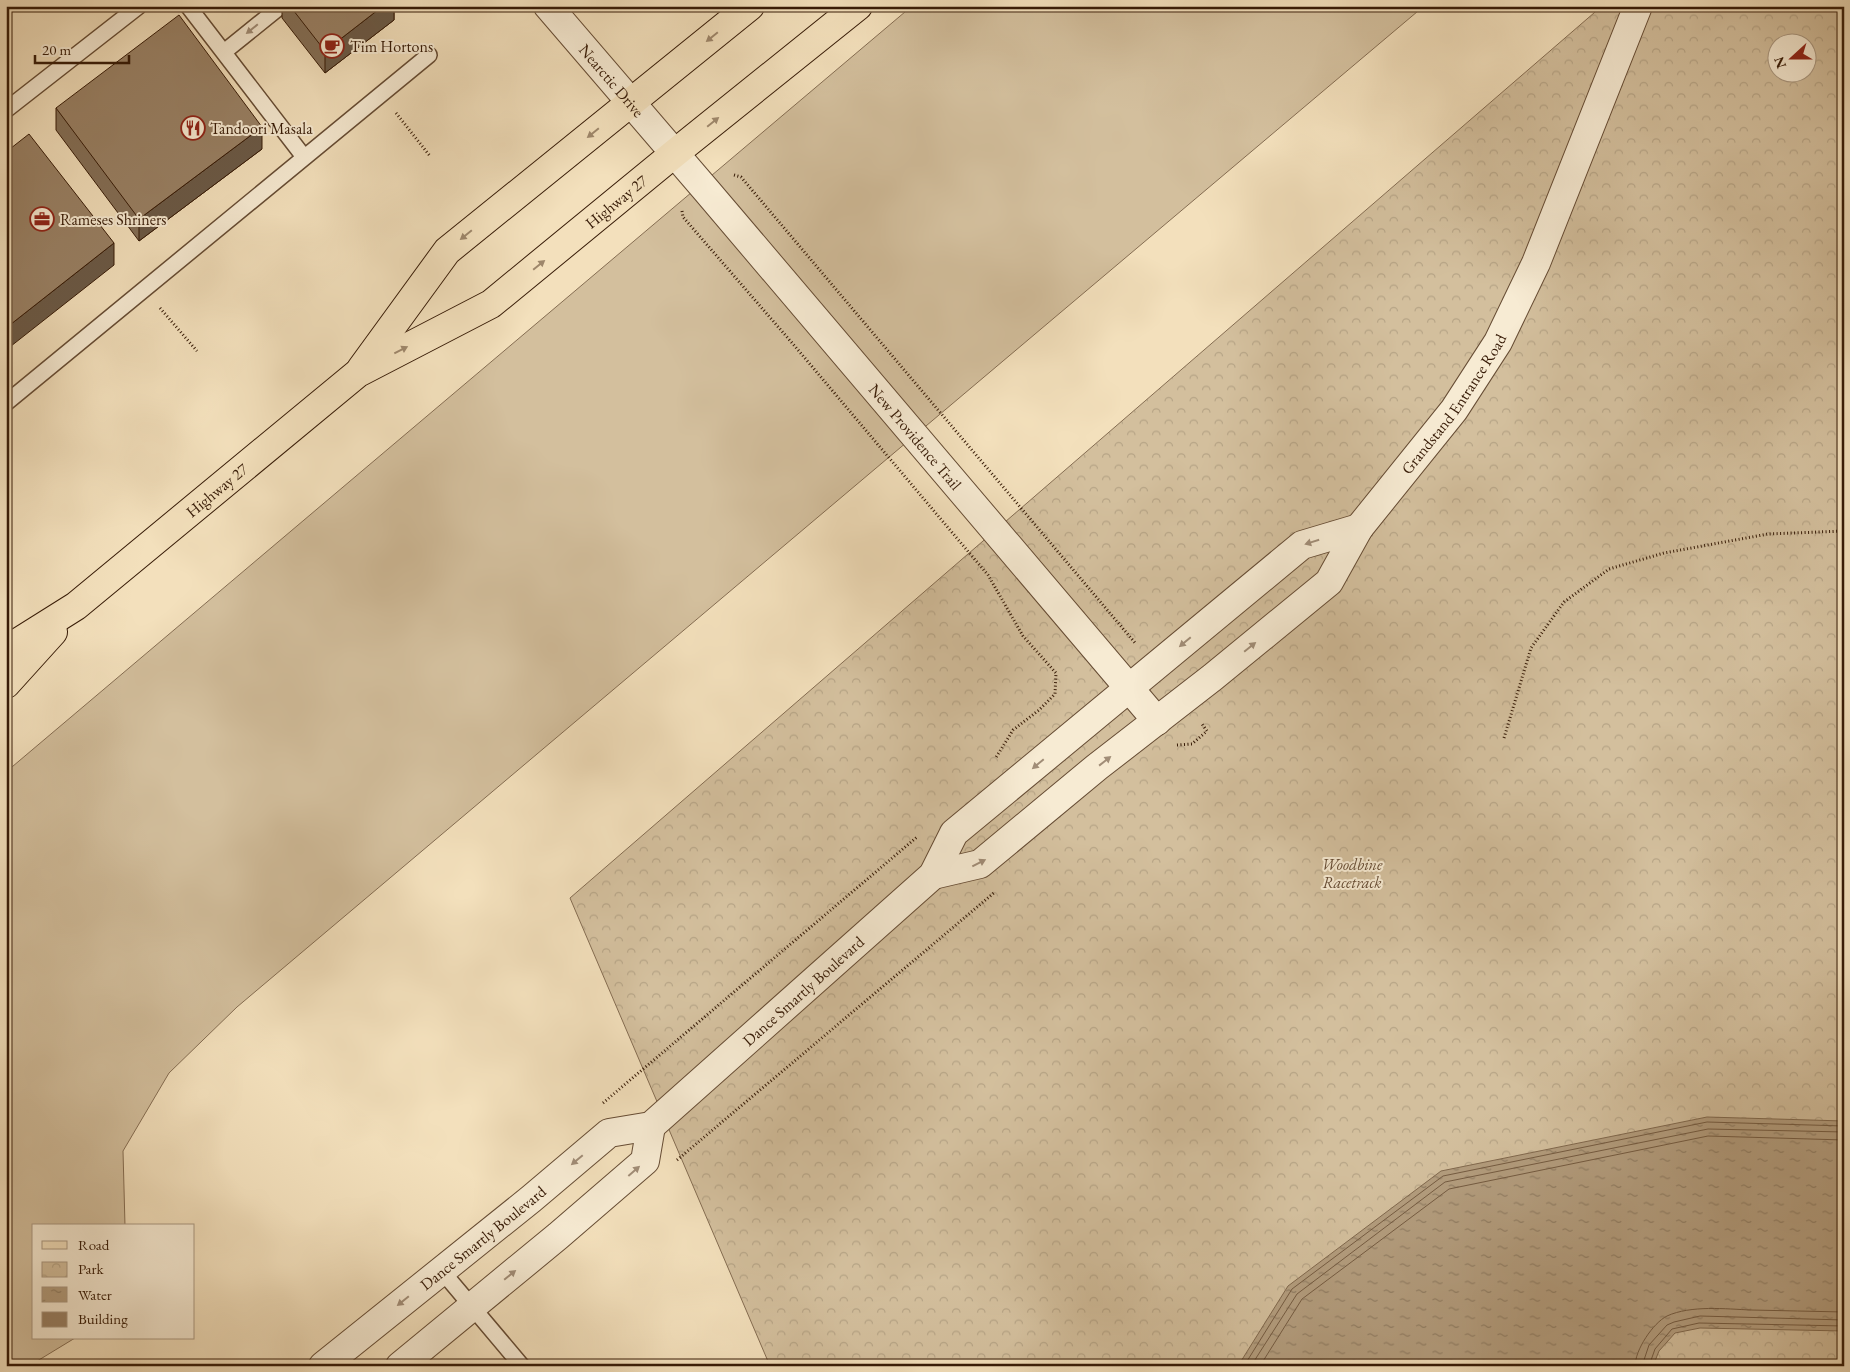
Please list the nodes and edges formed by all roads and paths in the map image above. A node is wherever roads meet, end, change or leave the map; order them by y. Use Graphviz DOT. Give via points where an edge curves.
graph roads {
  1 [pos="139,6"];
  2 [pos="188,6"];
  3 [pos="281,6"];
  4 [pos="548,6"];
  5 [pos="750,6"];
  6 [pos="858,6"];
  7 [pos="1638,6"];
  8 [pos="224,52"];
  9 [pos="429,55"];
  10 [pos="381,94"];
  11 [pos="631,102"];
  12 [pos="6,110"];
  13 [pos="675,153"];
  14 [pos="430,156"];
  15 [pos="304,157"];
  16 [pos="741,177"];
  17 [pos="683,217"];
  18 [pos="145,289"];
  19 [pos="197,351"];
  20 [pos="358,373"];
  21 [pos="6,403"];
  22 [pos="1359,528"];
  23 [pos="1844,531"];
  24 [pos="1102,602"];
  25 [pos="76,606"];
  26 [pos="6,650"];
  27 [pos="6,684"];
  28 [pos="1129,688"];
  29 [pos="1157,721"];
  30 [pos="1504,738"];
  31 [pos="994,760"];
  32 [pos="922,834"];
  33 [pos="932,875"];
  34 [pos="1001,887"];
  35 [pos="597,1108"];
  36 [pos="651,1126"];
  37 [pos="677,1160"];
  38 [pos="441,1270"];
  39 [pos="472,1306"];
  40 [pos="323,1366"];
  41 [pos="400,1366"];
  42 [pos="522,1366"];
  1 -- 12 [label="lane"];
  2 -- 8 [label="lane"];
  3 -- 8 [label="lane, one-way"];
  4 -- 11 [label="street, Nearctic Drive"];
  5 -- 11 [label="main road, Highway 27, one-way"];
  13 -- 6 [label="main road, Highway 27, one-way"];
  7 -- 22 [label="street, Grandstand Entrance Road" via="1536,263 1498,342 1454,410"];
  8 -- 15 [label="lane"];
  9 -- 10 [label="lane"];
  10 -- 14 [label="path"];
  10 -- 15 [label="lane"];
  11 -- 13 [label="street, Nearctic Drive"];
  11 -- 20 [label="main road, Highway 27, one-way" via="447,250"];
  20 -- 13 [label="main road, Highway 27, one-way" via="491,304"];
  13 -- 28 [label="street, New Providence Trail"];
  15 -- 18 [label="lane"];
  16 -- 24 [label="path"];
  17 -- 31 [label="path" via="988,575 1023,636 1056,673 1055,694 1013,730"];
  18 -- 19 [label="path"];
  18 -- 21 [label="lane"];
  20 -- 25 [label="main road, Highway 27"];
  22 -- 28 [label="street, one-way" via="1302,545"];
  29 -- 22 [label="street, Grandstand Entrance Road, one-way" via="1330,582"];
  23 -- 30 [label="path" via="1768,534 1664,553 1609,569 1564,602 1531,648"];
  25 -- 26 [label="main road, Highway 27"];
  25 -- 27 [label="main road, Highway 27"];
  28 -- 29 [label="street, New Providence Trail"];
  28 -- 33 [label="street, Dance Smartly Boulevard, one-way" via="954,833"];
  33 -- 29 [label="street, Dance Smartly Boulevard, one-way" via="980,864"];
  32 -- 35 [label="path"];
  33 -- 36 [label="street, Dance Smartly Boulevard"];
  34 -- 37 [label="path"];
  36 -- 38 [label="street, Dance Smartly Boulevard, one-way" via="609,1133"];
  39 -- 36 [label="street, one-way" via="645,1161"];
  38 -- 39 [label="lane"];
  38 -- 40 [label="street, Dance Smartly Boulevard, one-way"];
  39 -- 41 [label="street"];
  39 -- 42 [label="lane"];
}
